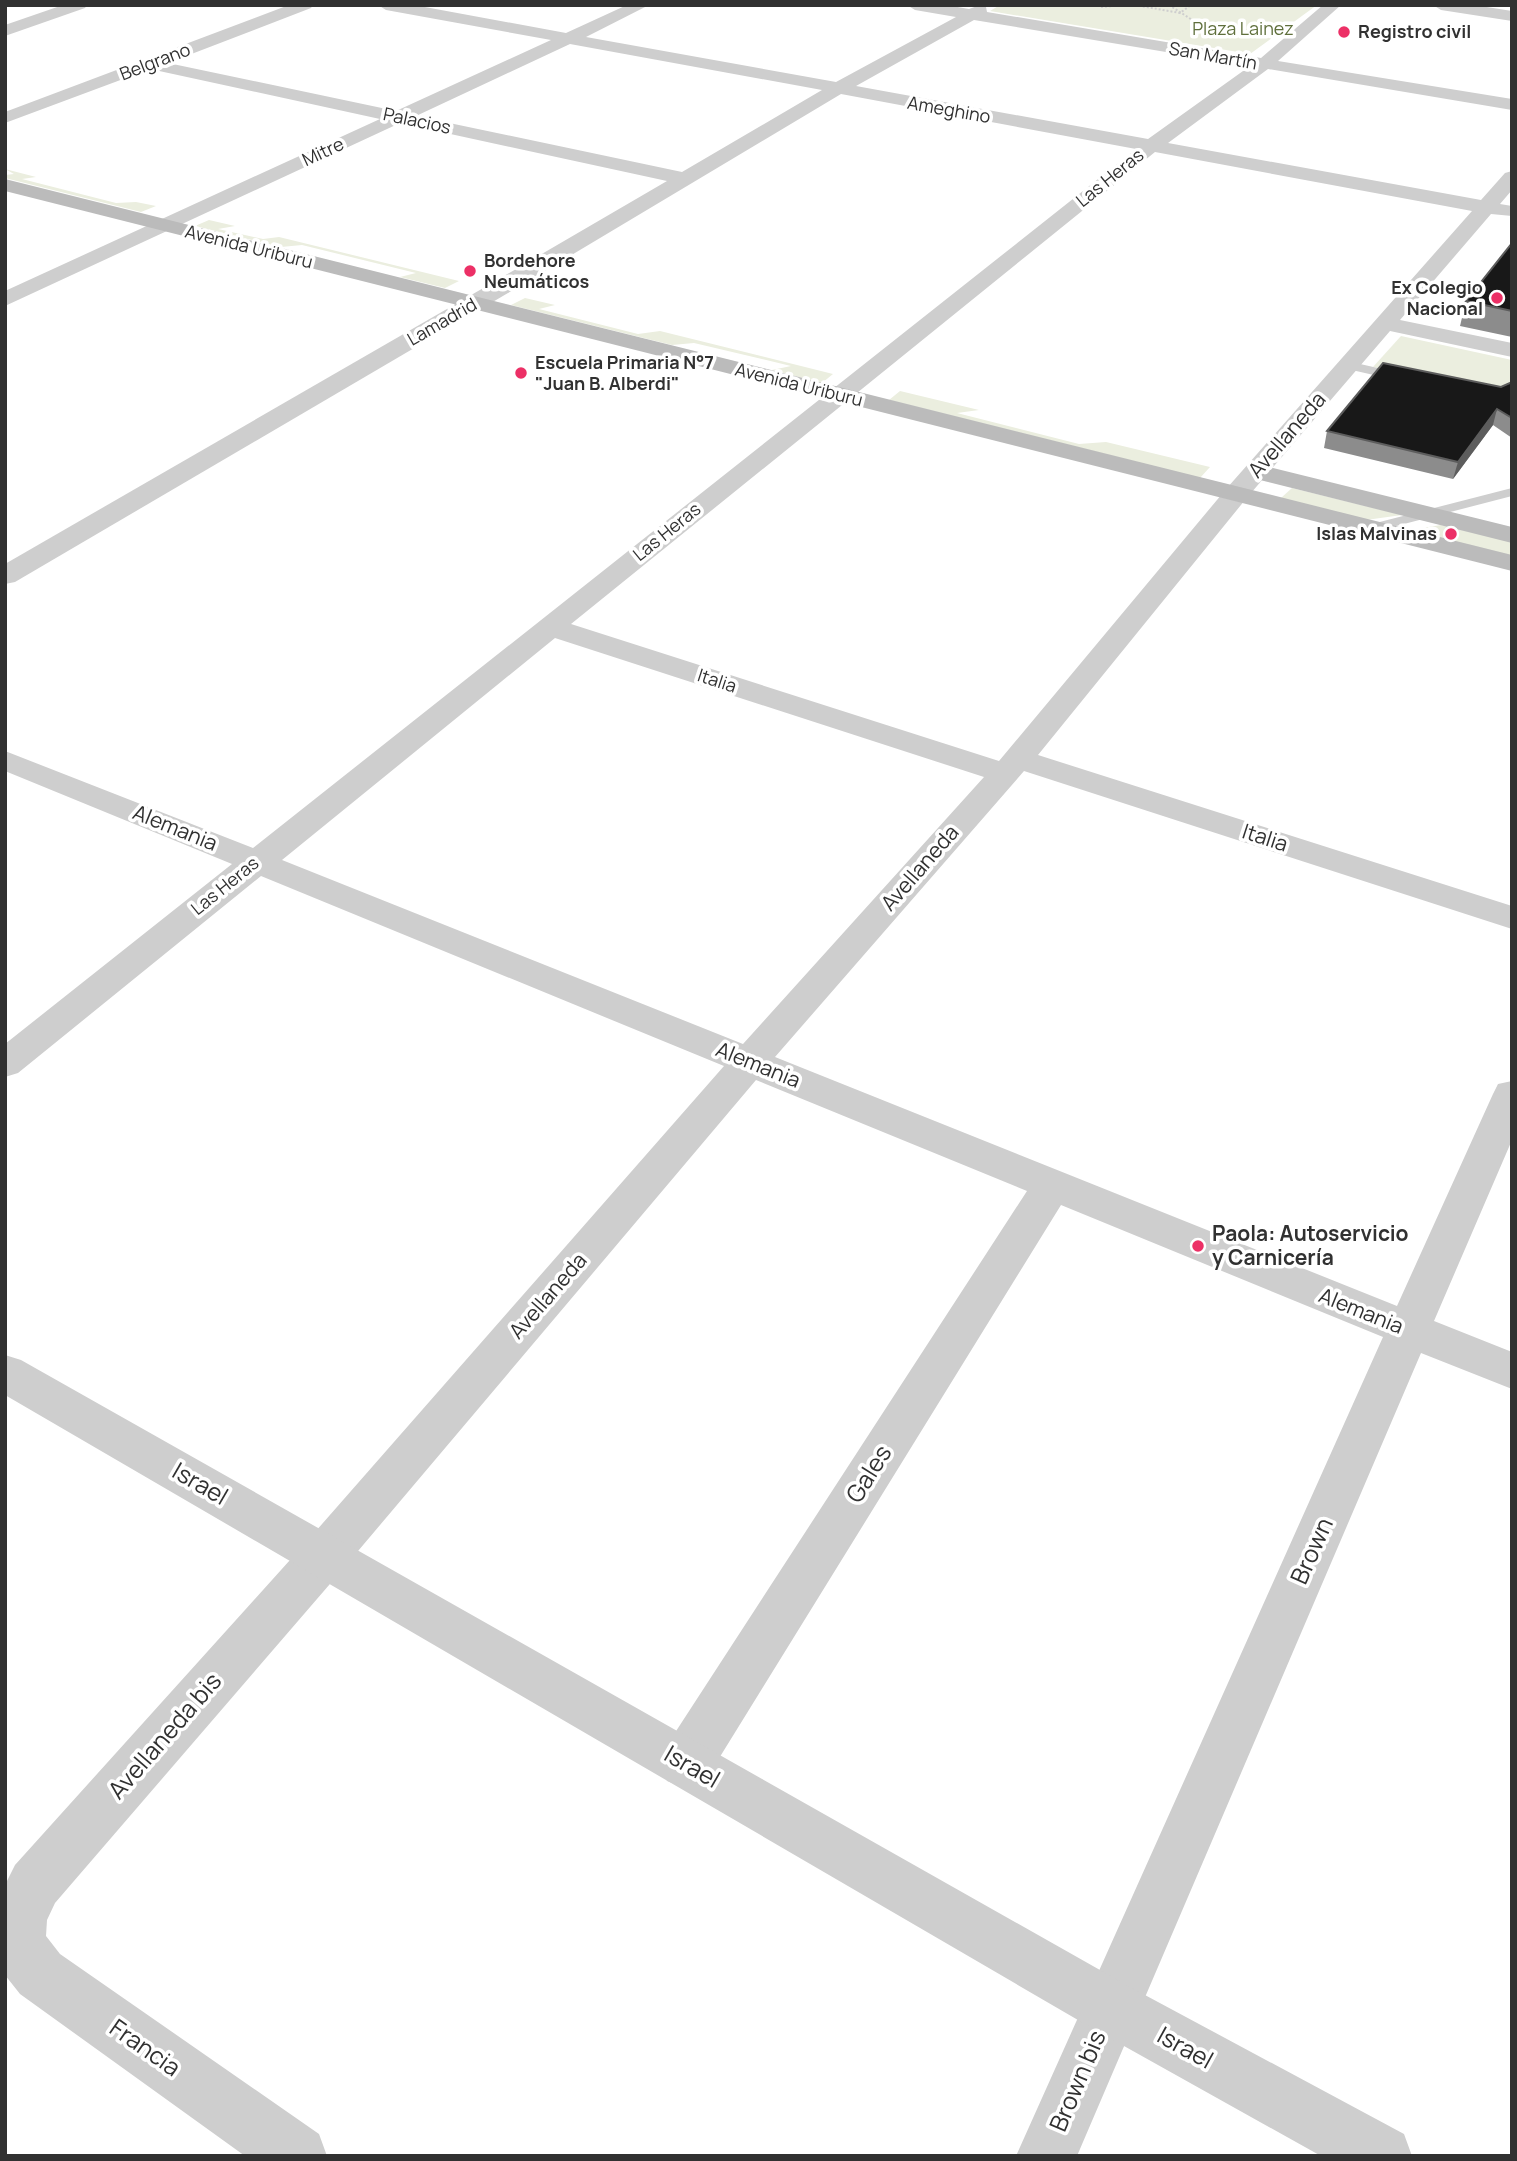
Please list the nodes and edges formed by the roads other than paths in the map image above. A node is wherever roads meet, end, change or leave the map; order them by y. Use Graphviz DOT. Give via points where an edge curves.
graph roads {
  1 [pos="79,5"];
  2 [pos="305,5"];
  3 [pos="386,5"];
  4 [pos="641,5"];
  5 [pos="915,5"];
  6 [pos="1333,5"];
  7 [pos="1441,5"];
  8 [pos="979,10"];
  9 [pos="1512,16"];
  10 [pos="5,30"];
  11 [pos="569,39"];
  12 [pos="150,64"];
  13 [pos="1263,65"];
  14 [pos="836,89"];
  15 [pos="1512,106"];
  16 [pos="398,117"];
  17 [pos="5,118"];
  18 [pos="1150,147"];
  19 [pos="5,166"];
  20 [pos="1512,177"];
  21 [pos="685,179"];
  22 [pos="5,185"];
  23 [pos="1499,210"];
  24 [pos="191,213"];
  25 [pos="163,225"];
  26 [pos="500,289"];
  27 [pos="5,299"];
  28 [pos="473,304"];
  29 [pos="1384,323"];
  30 [pos="755,350"];
  31 [pos="1512,350"];
  32 [pos="1347,365"];
  33 [pos="862,376"];
  34 [pos="1412,379"];
  35 [pos="837,382"];
  36 [pos="889,382"];
  37 [pos="1240,477"];
  38 [pos="1512,492"];
  39 [pos="1432,514"];
  40 [pos="1373,528"];
  41 [pos="1512,535"];
  42 [pos="1512,563"];
  43 [pos="5,576"];
  44 [pos="550,627"];
  45 [pos="5,760"];
  46 [pos="1011,766"];
  47 [pos="256,860"];
  48 [pos="1512,918"];
  49 [pos="749,1062"];
  50 [pos="5,1064"];
  51 [pos="1512,1094"];
  52 [pos="1052,1186"];
  53 [pos="1409,1331"];
  54 [pos="1512,1371"];
  55 [pos="5,1373"];
  56 [pos="325,1555"];
  57 [pos="685,1763"];
  58 [pos="15,1924"];
  59 [pos="1110,2007"];
  60 [pos="297,2156"];
  61 [pos="1046,2156"];
  62 [pos="1382,2156"];
  1 -- 10 [label="street"];
  2 -- 12 [label="street, Belgrano"];
  3 -- 11 [label="street, Ameghino"];
  4 -- 11 [label="street, Mitre"];
  5 -- 8 [label="street, San Martín"];
  6 -- 13 [label="street, Las Heras"];
  7 -- 9 [label="street"];
  8 -- 13 [label="street, San Martín"];
  8 -- 14 [label="street, Lamadrid"];
  11 -- 14 [label="street, Ameghino"];
  11 -- 16 [label="street, Mitre"];
  12 -- 16 [label="street, Palacios"];
  12 -- 17 [label="street, Belgrano"];
  13 -- 15 [label="street, San Martín"];
  13 -- 18 [label="street, Las Heras"];
  14 -- 18 [label="street, Ameghino"];
  14 -- 21 [label="street, Lamadrid"];
  16 -- 21 [label="street, Palacios"];
  16 -- 24 [label="street, Mitre"];
  18 -- 23 [label="street, Ameghino"];
  18 -- 33 [label="street, Las Heras"];
  19 -- 24 [label="main road, Avenida Uriburu"];
  20 -- 23 [label="street, Avellaneda"];
  21 -- 26 [label="street, Lamadrid"];
  22 -- 25 [label="main road, Avenida Uriburu"];
  23 -- 29 [label="street, Avellaneda"];
  24 -- 25 [label="street, Mitre"];
  24 -- 26 [label="main road, Avenida Uriburu"];
  25 -- 27 [label="street, Mitre"];
  25 -- 28 [label="main road, Avenida Uriburu"];
  26 -- 28 [label="street, Lamadrid"];
  26 -- 30 [label="main road, Avenida Uriburu"];
  28 -- 35 [label="main road, Avenida Uriburu"];
  28 -- 43 [label="street, Lamadrid"];
  29 -- 31 [label="street"];
  29 -- 32 [label="street, Avellaneda"];
  32 -- 34 [label="lane"];
  32 -- 37 [label="street, Avellaneda"];
  33 -- 35 [label="street, Las Heras"];
  33 -- 36 [label="main road, Avenida Uriburu"];
  35 -- 37 [label="main road, Avenida Uriburu"];
  35 -- 44 [label="street, Las Heras"];
  37 -- 39 [label="main road, Avenida Uriburu"];
  37 -- 40 [label="main road, Avenida Uriburu"];
  37 -- 46 [label="street, Avellaneda"];
  38 -- 39 [label="lane"];
  39 -- 40 [label="lane"];
  39 -- 41 [label="main road, Avenida Uriburu"];
  40 -- 42 [label="main road, Avenida Uriburu"];
  44 -- 46 [label="street, Italia"];
  44 -- 47 [label="street, Las Heras"];
  45 -- 47 [label="street, Alemania"];
  46 -- 48 [label="street, Italia"];
  46 -- 49 [label="street, Avellaneda"];
  47 -- 49 [label="street, Alemania"];
  47 -- 50 [label="street, Las Heras"];
  49 -- 52 [label="street, Alemania"];
  49 -- 56 [label="street, Avellaneda"];
  51 -- 53 [label="street, Brown"];
  52 -- 53 [label="street, Alemania"];
  52 -- 57 [label="street, Gales"];
  53 -- 54 [label="street, Alemania"];
  53 -- 59 [label="street, Brown"];
  55 -- 56 [label="street, Israel"];
  56 -- 57 [label="street, Israel"];
  56 -- 58 [label="street, Avellaneda bis" via="35,1884"];
  57 -- 59 [label="street, Israel"];
  58 -- 60 [label="street, Francia" via="22,1955 40,1974"];
  59 -- 61 [label="street, Brown bis"];
  59 -- 62 [label="street, Israel"];
}
